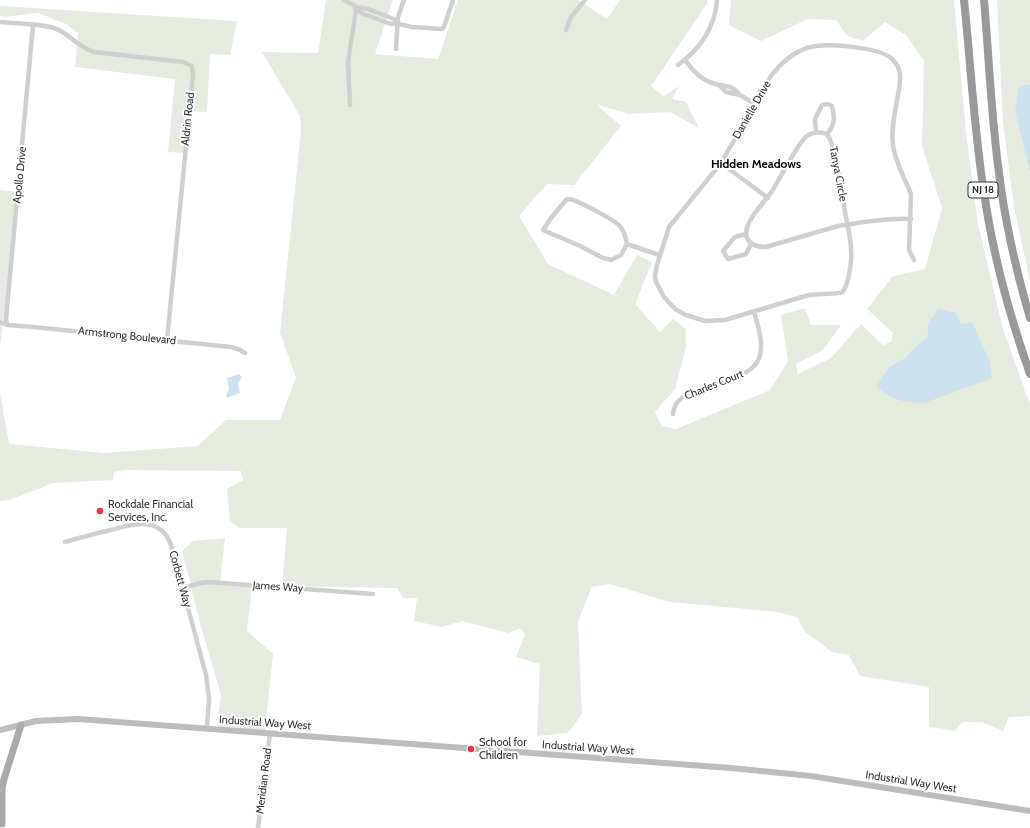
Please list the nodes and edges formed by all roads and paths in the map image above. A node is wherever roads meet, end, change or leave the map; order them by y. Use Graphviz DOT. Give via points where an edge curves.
graph roads {
  1 [pos="344,0"];
  2 [pos="404,0"];
  3 [pos="453,0"];
  4 [pos="585,0"];
  5 [pos="717,0"];
  6 [pos="964,0"];
  7 [pos="984,0"];
  8 [pos="356,9"];
  9 [pos="0,22"];
  10 [pos="398,24"];
  11 [pos="33,25"];
  12 [pos="566,30"];
  13 [pos="396,49"];
  14 [pos="685,60"];
  15 [pos="678,65"];
  16 [pos="755,104"];
  17 [pos="350,105"];
  18 [pos="816,132"];
  19 [pos="827,134"];
  20 [pos="721,163"];
  21 [pos="768,198"];
  22 [pos="911,219"];
  23 [pos="847,224"];
  24 [pos="746,234"];
  25 [pos="628,244"];
  26 [pos="751,244"];
  27 [pos="659,255"];
  28 [pos="914,260"];
  29 [pos="754,312"];
  30 [pos="1030,318"];
  31 [pos="0,322"];
  32 [pos="7,325"];
  33 [pos="0,328"];
  34 [pos="167,340"];
  35 [pos="245,353"];
  36 [pos="1030,374"];
  37 [pos="673,414"];
  38 [pos="65,542"];
  39 [pos="183,588"];
  40 [pos="373,594"];
  41 [pos="22,725"];
  42 [pos="207,728"];
  43 [pos="0,730"];
  44 [pos="270,734"];
  45 [pos="1030,811"];
  46 [pos="0,816"];
  47 [pos="3,826"];
  48 [pos="258,828"];
  1 -- 8 [label="street"];
  2 -- 10 [label="street"];
  3 -- 10 [label="street" via="442,29"];
  4 -- 12 [label="street" via="571,17"];
  5 -- 14 [label="street" via="709,31 701,44"];
  6 -- 36 [label="highway, NJ 18" via="980,166 989,224 1012,320"];
  7 -- 30 [label="highway, NJ 18" via="1002,196"];
  8 -- 10 [label="street" via="391,24"];
  8 -- 17 [label="street" via="348,62"];
  9 -- 11 [label="street"];
  10 -- 13 [label="street"];
  11 -- 32 [label="street, Apollo Drive"];
  11 -- 34 [label="street, Aldrin Road" via="58,30 94,52 183,62 192,66"];
  14 -- 15 [label="street"];
  14 -- 16 [label="street" via="708,82 730,86"];
  16 -- 20 [label="street, Danielle Drive"];
  16 -- 22 [label="street, Danielle Drive" via="780,65 791,55 806,48 835,45 878,52 890,57 898,67 901,79 892,144 911,194"];
  18 -- 19 [label="street, Tanya Circle"];
  18 -- 19 [label="street" via="815,119 822,105 828,104 832,106 834,122"];
  18 -- 21 [label="street" via="804,138"];
  19 -- 23 [label="street, Tanya Circle" via="834,147"];
  20 -- 21 [label="street"];
  20 -- 27 [label="street, Danielle Drive" via="669,227"];
  21 -- 24 [label="street" via="751,219"];
  22 -- 23 [label="street" via="884,219"];
  22 -- 28 [label="street, Danielle Drive" via="909,250"];
  23 -- 26 [label="street" via="766,247"];
  23 -- 29 [label="street, Danielle Drive" via="851,261 843,290 838,294 813,294"];
  24 -- 26 [label="street"];
  24 -- 26 [label="street" via="735,237 723,251 728,259 746,254"];
  25 -- 25 [label="street" via="620,226 574,199 566,200 543,230 606,259 613,260 621,255"];
  25 -- 27 [label="street"];
  27 -- 29 [label="street, Danielle Drive" via="655,272 657,286 667,301 680,312 695,319 715,322"];
  29 -- 37 [label="street, Charles Court" via="762,346 756,364 736,377 683,397 674,406"];
  31 -- 32 [label="street, Armstrong Boulevard"];
  32 -- 33 [label="street, Armstrong Boulevard"];
  32 -- 34 [label="street, Armstrong Boulevard"];
  34 -- 35 [label="street, Armstrong Boulevard" via="231,346"];
  38 -- 39 [label="street, Corbett Way" via="135,524 154,526 166,535 171,544"];
  39 -- 40 [label="street, James Way" via="208,582"];
  39 -- 42 [label="street, Corbett Way" via="206,675 209,698"];
  41 -- 42 [label="street, Industrial Way West" via="44,720 78,718"];
  41 -- 43 [label="street, Industrial Way West"];
  41 -- 47 [label="main road" via="2,789"];
  42 -- 44 [label="street, Industrial Way West"];
  44 -- 45 [label="street, Industrial Way West" via="774,772"];
  44 -- 48 [label="street, Meridian Road"];
  46 -- 47 [label="main road"];
}
